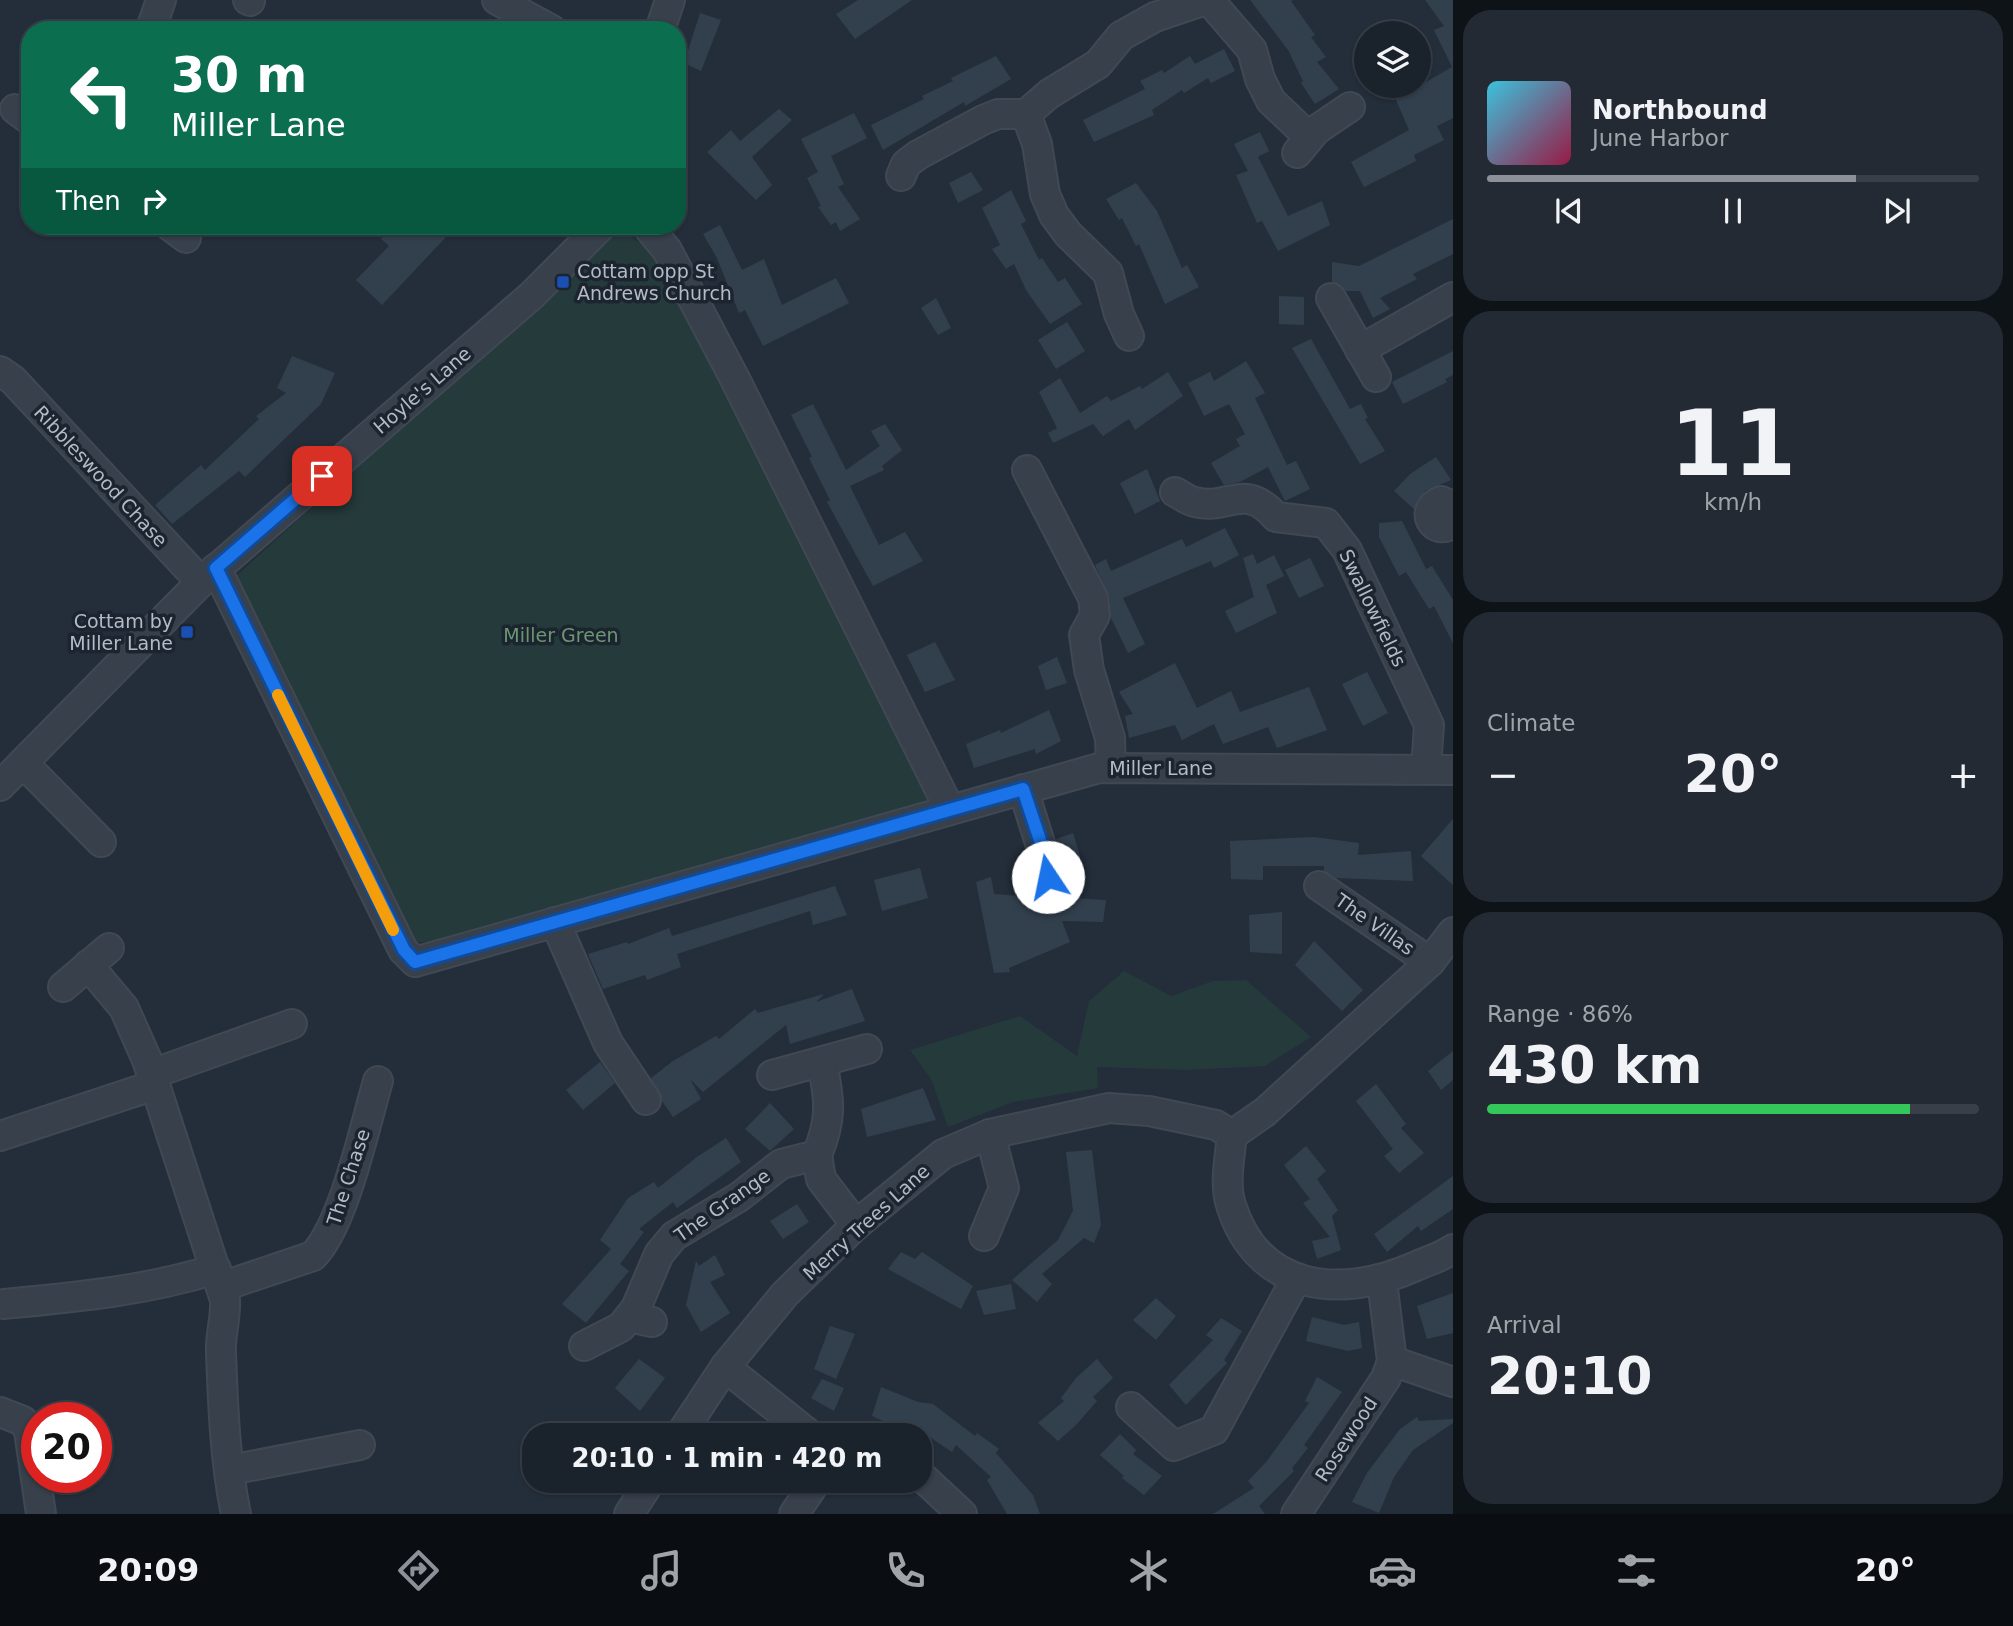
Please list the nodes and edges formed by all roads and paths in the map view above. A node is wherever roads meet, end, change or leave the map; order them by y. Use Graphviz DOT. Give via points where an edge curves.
graph roads {
  1 [pos="160,0"];
  2 [pos="497,0"];
  3 [pos="670,0"];
  4 [pos="1207,0"];
  5 [pos="154,21"];
  6 [pos="536,21"];
  7 [pos="663,21"];
  8 [pos="1350,107"];
  9 [pos="1026,114"];
  10 [pos="901,176"];
  11 [pos="592,235"];
  12 [pos="654,235"];
  13 [pos="1453,297"];
  14 [pos="1331,298"];
  15 [pos="1129,336"];
  16 [pos="1360,349"];
  17 [pos="0,371"];
  18 [pos="1376,377"];
  19 [pos="1027,470"];
  20 [pos="1175,492"];
  21 [pos="1453,506"];
  22 [pos="1453,523"];
  23 [pos="208,575"];
  24 [pos="23,763"];
  25 [pos="1111,768"];
  26 [pos="1440,769"];
  27 [pos="0,786"];
  28 [pos="1023,789"];
  29 [pos="950,810"];
  30 [pos="101,842"];
  31 [pos="1032,886"];
  32 [pos="1320,886"];
  33 [pos="555,922"];
  34 [pos="1453,932"];
  35 [pos="1430,962"];
  36 [pos="63,987"];
  37 [pos="292,1024"];
  38 [pos="867,1049"];
  39 [pos="822,1063"];
  40 [pos="772,1075"];
  41 [pos="154,1079"];
  42 [pos="378,1081"];
  43 [pos="646,1100"];
  44 [pos="990,1134"];
  45 [pos="1232,1135"];
  46 [pos="0,1136"];
  47 [pos="817,1155"];
  48 [pos="856,1225"];
  49 [pos="984,1236"];
  50 [pos="1453,1249"];
  51 [pos="219,1278"];
  52 [pos="1296,1279"];
  53 [pos="1382,1281"];
  54 [pos="4,1304"];
  55 [pos="584,1346"];
  56 [pos="1392,1361"];
  57 [pos="724,1367"];
  58 [pos="1453,1382"];
  59 [pos="1131,1407"];
  60 [pos="0,1412"];
  61 [pos="688,1423"];
  62 [pos="795,1423"];
  63 [pos="360,1445"];
  64 [pos="230,1470"];
  65 [pos="932,1486"];
  66 [pos="643,1493"];
  67 [pos="808,1493"];
  68 [pos="41,1514"];
  69 [pos="236,1514"];
  70 [pos="629,1514"];
  71 [pos="794,1514"];
  72 [pos="962,1514"];
  73 [pos="1296,1514"];
  1 -- 5 [label="street"];
  2 -- 6 [label="street"];
  3 -- 7 [label="street"];
  4 -- 8 [label="street" via="1252,50 1260,79 1303,145"];
  4 -- 9 [label="street" via="1156,17 1121,36 1098,64 1049,93"];
  9 -- 10 [label="street" via="998,114 983,120 918,155 906,164"];
  9 -- 15 [label="street" via="1054,215 1108,272"];
  11 -- 23 [label="street, Hoyle's Lane" via="531,296"];
  12 -- 29 [label="street" via="667,250 728,366"];
  13 -- 16 [label="street"];
  14 -- 16 [label="street"];
  16 -- 18 [label="street"];
  17 -- 23 [label="street, Ribbleswood Chase"];
  19 -- 25 [label="street" via="1093,598 1095,615 1084,635 1089,670 1110,738"];
  20 -- 26 [label="street, Swallowfields" via="1196,503 1247,498 1265,504 1276,517 1325,523 1347,550 1429,725"];
  21 -- 22 [label="street" via="1441,501 1428,513 1438,528"];
  23 -- 24 [label="street, Hoyle's Lane"];
  23 -- 33 [label="street, Miller Lane" via="404,950 415,962"];
  24 -- 27 [label="street, Hoyle's Lane"];
  24 -- 30 [label="street"];
  25 -- 26 [label="street, Miller Lane"];
  25 -- 28 [label="street, Miller Lane"];
  28 -- 29 [label="street, Miller Lane"];
  28 -- 31 [label="street" via="1049,872 1043,883"];
  29 -- 33 [label="street, Miller Lane"];
  32 -- 35 [label="street, The Villas"];
  33 -- 43 [label="street" via="608,1043"];
  34 -- 35 [label="street"];
  35 -- 45 [label="street" via="1265,1112"];
  36 -- 41 [label="street" via="98,957"];
  37 -- 41 [label="street"];
  38 -- 39 [label="street"];
  39 -- 40 [label="street"];
  39 -- 47 [label="street" via="831,1102 827,1131"];
  41 -- 46 [label="street"];
  41 -- 51 [label="street"];
  42 -- 51 [label="street, The Chase" via="338,1213 321,1248 313,1256"];
  44 -- 45 [label="street, Merry Trees Lane" via="1109,1108 1216,1125"];
  44 -- 48 [label="street, Merry Trees Lane" via="943,1154"];
  44 -- 49 [label="street" via="1004,1188"];
  45 -- 52 [label="street" via="1230,1203 1247,1239 1267,1264"];
  47 -- 48 [label="street" via="821,1179"];
  47 -- 55 [label="street, The Grange" via="781,1164 674,1236 659,1254 636,1308 640,1320"];
  48 -- 57 [label="street, Merry Trees Lane" via="785,1294"];
  50 -- 53 [label="street"];
  51 -- 54 [label="street, The Chase" via="117,1294"];
  51 -- 64 [label="street" via="226,1323 220,1349"];
  52 -- 53 [label="street" via="1333,1286"];
  52 -- 59 [label="street" via="1214,1430 1174,1446"];
  53 -- 56 [label="street"];
  56 -- 58 [label="street"];
  56 -- 73 [label="street, Rosewood" via="1386,1378"];
  57 -- 61 [label="street, Merry Trees Lane"];
  57 -- 62 [label="street"];
  60 -- 68 [label="street" via="23,1421 29,1431"];
  63 -- 64 [label="street"];
  64 -- 69 [label="street"];
  65 -- 72 [label="street"];
  66 -- 70 [label="street"];
  67 -- 71 [label="street"];
}
